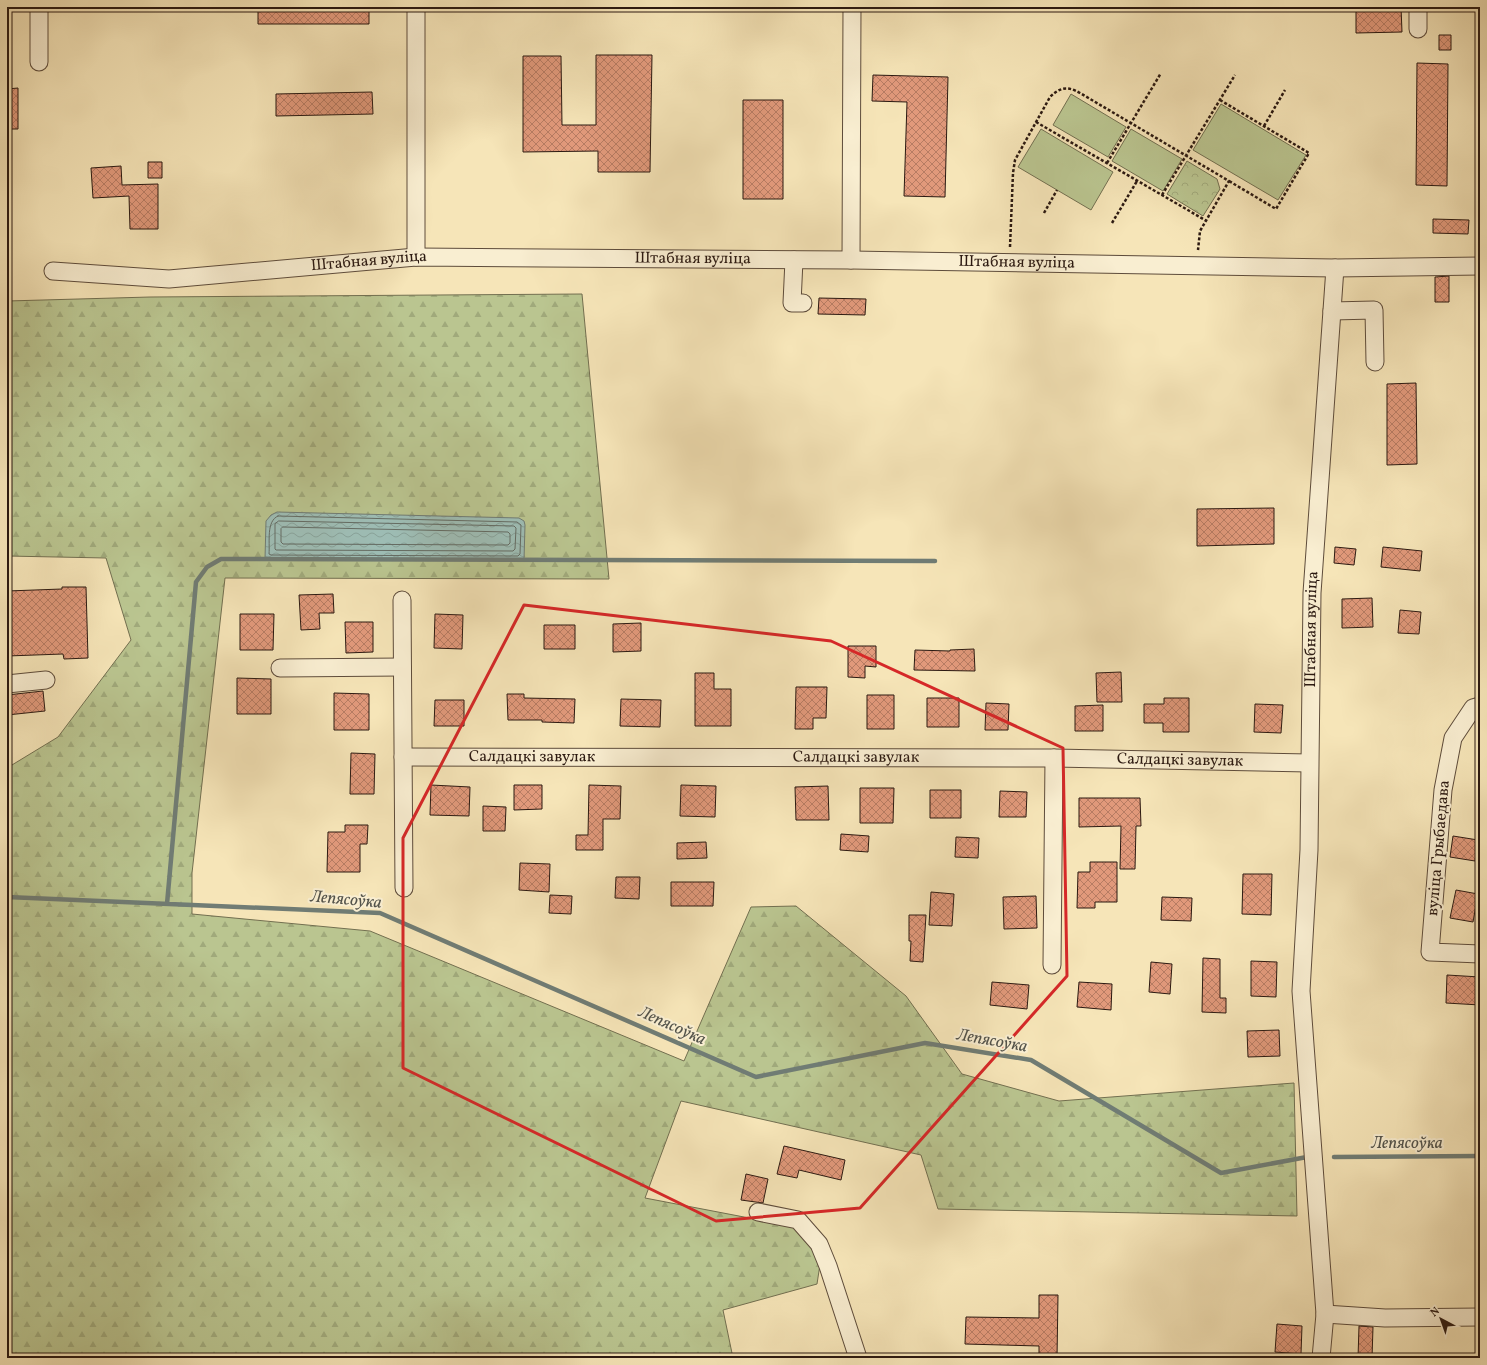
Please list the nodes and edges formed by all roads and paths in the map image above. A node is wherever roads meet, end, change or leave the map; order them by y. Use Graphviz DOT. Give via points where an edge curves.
graph roads {
  1 [pos="39,7"];
  2 [pos="416,7"];
  3 [pos="852,7"];
  4 [pos="1418,7"];
  5 [pos="1418,29"];
  6 [pos="39,62"];
  7 [pos="1161,73"];
  8 [pos="1235,75"];
  9 [pos="1284,90"];
  10 [pos="1220,100"];
  11 [pos="1036,122"];
  12 [pos="1131,123"];
  13 [pos="1264,126"];
  14 [pos="1186,156"];
  15 [pos="1107,163"];
  16 [pos="1137,180"];
  17 [pos="1229,181"];
  18 [pos="1057,190"];
  19 [pos="1162,196"];
  20 [pos="1044,213"];
  21 [pos="1205,220"];
  22 [pos="1112,223"];
  23 [pos="416,257"];
  24 [pos="794,260"];
  25 [pos="851,260"];
  26 [pos="1010,263"];
  27 [pos="1196,266"];
  28 [pos="1480,266"];
  29 [pos="1335,268"];
  30 [pos="52,271"];
  31 [pos="803,303"];
  32 [pos="1332,310"];
  33 [pos="1375,362"];
  34 [pos="402,600"];
  35 [pos="402,667"];
  36 [pos="280,668"];
  37 [pos="46,680"];
  38 [pos="7,684"];
  39 [pos="1480,706"];
  40 [pos="403,757"];
  41 [pos="1054,758"];
  42 [pos="1309,763"];
  43 [pos="404,888"];
  44 [pos="1480,954"];
  45 [pos="1052,965"];
  46 [pos="758,1212"];
  47 [pos="1325,1314"];
  48 [pos="1480,1318"];
  49 [pos="858,1358"];
  50 [pos="1321,1358"];
  1 -- 6 [label="street"];
  2 -- 23 [label="street"];
  3 -- 25 [label="street"];
  4 -- 5 [label="street"];
  7 -- 12 [label="path"];
  8 -- 10 [label="path"];
  9 -- 13 [label="path"];
  10 -- 13 [label="path"];
  10 -- 14 [label="path"];
  11 -- 12 [label="path" via="1050,97 1064,88 1072,89"];
  11 -- 15 [label="path"];
  11 -- 26 [label="path" via="1015,160 1012,173"];
  12 -- 14 [label="path"];
  12 -- 15 [label="path"];
  13 -- 17 [label="path" via="1309,153 1276,209"];
  14 -- 17 [label="path"];
  14 -- 19 [label="path"];
  15 -- 16 [label="path"];
  16 -- 19 [label="path"];
  16 -- 22 [label="path"];
  17 -- 21 [label="path"];
  18 -- 20 [label="path"];
  19 -- 21 [label="path"];
  21 -- 27 [label="path" via="1200,231"];
  23 -- 24 [label="street, Штабная вуліца"];
  23 -- 30 [label="street, Штабная вуліца" via="169,279"];
  24 -- 25 [label="street, Штабная вуліца"];
  24 -- 31 [label="street" via="792,303"];
  25 -- 26 [label="street, Штабная вуліца"];
  26 -- 27 [label="street, Штабная вуліца"];
  27 -- 29 [label="street, Штабная вуліца"];
  28 -- 29 [label="street, Штабная вуліца"];
  29 -- 32 [label="street, Штабная вуліца"];
  32 -- 33 [label="street" via="1374,310"];
  32 -- 42 [label="street, Штабная вуліца" via="1312,593"];
  34 -- 35 [label="street"];
  35 -- 36 [label="street"];
  35 -- 40 [label="street"];
  37 -- 38 [label="street"];
  39 -- 44 [label="street, вуліца Грыбаедава" via="1474,708 1453,738 1443,790 1430,952"];
  40 -- 41 [label="street, Салдацкі завулак"];
  40 -- 43 [label="street"];
  41 -- 42 [label="street, Салдацкі завулак"];
  41 -- 45 [label="street"];
  42 -- 47 [label="street, Штабная вуліца" via="1309,850 1301,991"];
  46 -- 49 [label="street" via="798,1220 819,1244"];
  47 -- 48 [label="street" via="1385,1318"];
  47 -- 50 [label="street, Штабная вуліца"];
}
